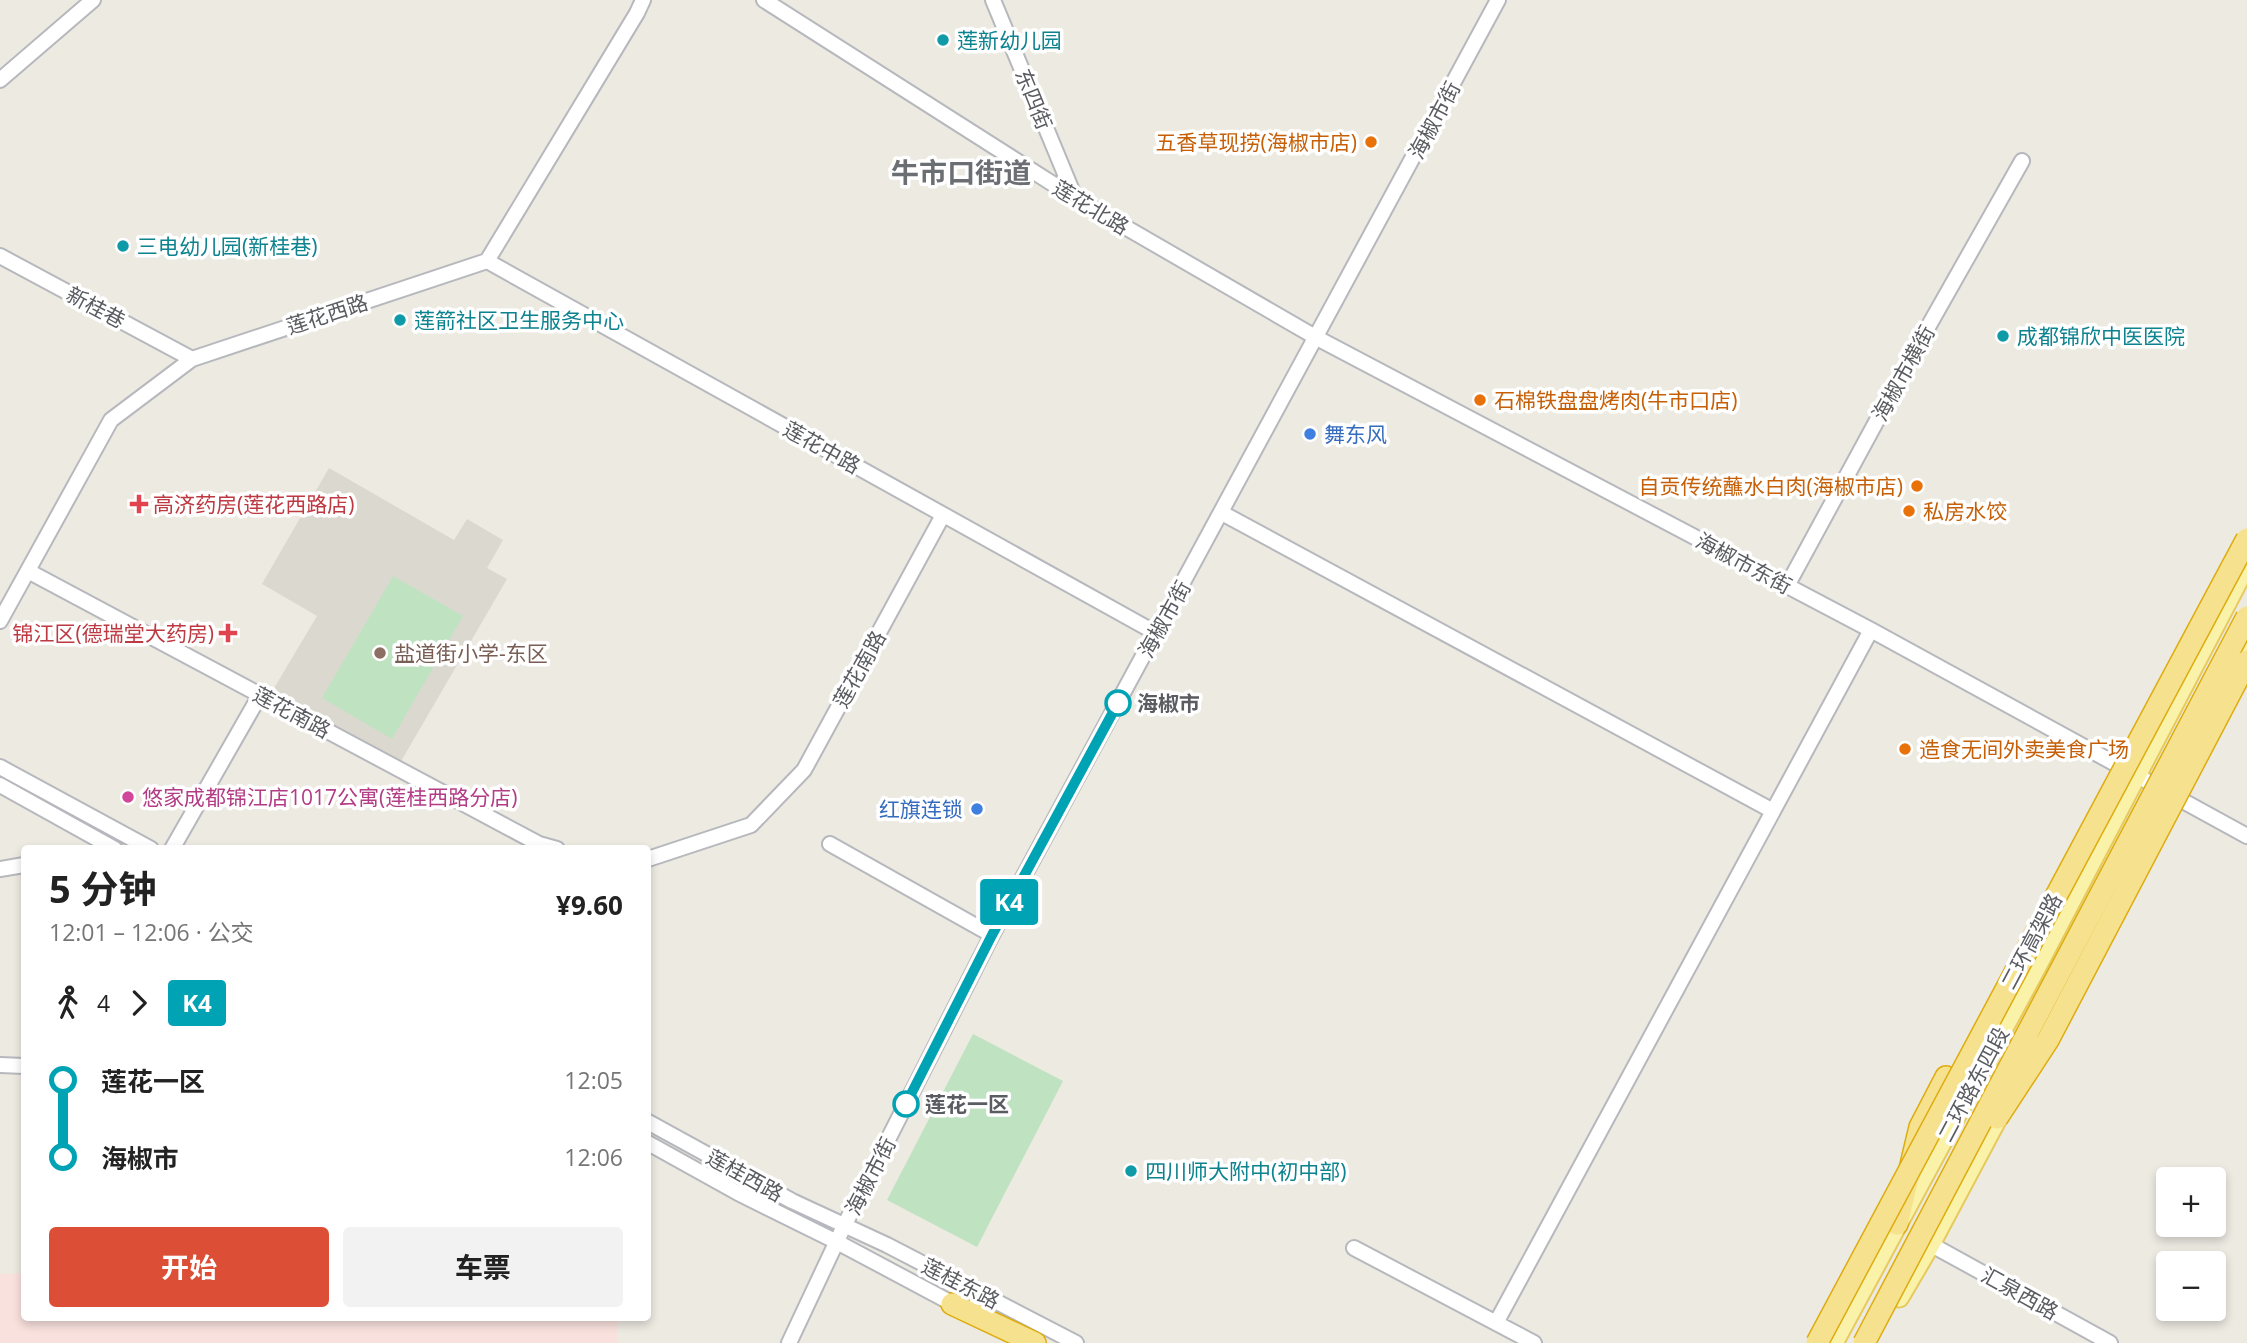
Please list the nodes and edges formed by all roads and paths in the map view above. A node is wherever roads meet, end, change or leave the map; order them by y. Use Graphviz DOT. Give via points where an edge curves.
graph roads {
  1 [pos="93,0"];
  2 [pos="643,0"];
  3 [pos="764,0"];
  4 [pos="993,0"];
  5 [pos="1499,0"];
  6 [pos="0,80"];
  7 [pos="2022,161"];
  8 [pos="1074,198"];
  9 [pos="0,256"];
  10 [pos="487,261"];
  11 [pos="1317,338"];
  12 [pos="192,359"];
  13 [pos="1222,513"];
  14 [pos="943,515"];
  15 [pos="2247,539"];
  16 [pos="2247,563"];
  17 [pos="28,571"];
  18 [pos="2227,573"];
  19 [pos="1787,586"];
  20 [pos="2247,617"];
  21 [pos="0,621"];
  22 [pos="1871,630"];
  23 [pos="1156,633"];
  24 [pos="2247,643"];
  25 [pos="2247,661"];
  26 [pos="260,695"];
  27 [pos="0,767"];
  28 [pos="2135,774"];
  29 [pos="0,785"];
  30 [pos="2169,792"];
  31 [pos="1773,811"];
  32 [pos="2247,836"];
  33 [pos="92,843"];
  34 [pos="830,844"];
  35 [pos="144,845"];
  36 [pos="174,845"];
  37 [pos="542,845"];
  38 [pos="651,858"];
  39 [pos="21,866"];
  40 [pos="0,869"];
  41 [pos="992,935"];
  42 [pos="0,1065"];
  43 [pos="21,1066"];
  44 [pos="651,1124"];
  45 [pos="651,1145"];
  46 [pos="1897,1224"];
  47 [pos="844,1226"];
  48 [pos="1926,1239"];
  49 [pos="837,1241"];
  50 [pos="1354,1248"];
  51 [pos="953,1304"];
  52 [pos="1496,1323"];
  53 [pos="1000,1339"];
  54 [pos="789,1343"];
  55 [pos="1015,1343"];
  56 [pos="1035,1343"];
  57 [pos="1076,1343"];
  58 [pos="1534,1343"];
  59 [pos="1817,1343"];
  60 [pos="1833,1343"];
  61 [pos="1864,1343"];
  62 [pos="1872,1343"];
  63 [pos="2110,1343"];
  1 -- 6 [label="street"];
  2 -- 10 [label="street"];
  3 -- 8 [label="street, 莲花北路"];
  4 -- 8 [label="street, 东四街"];
  5 -- 11 [label="street, 海椒市街"];
  7 -- 19 [label="street, 海椒市横街"];
  8 -- 11 [label="street, 莲花北路"];
  9 -- 12 [label="street, 新桂巷"];
  10 -- 12 [label="street, 莲花西路"];
  10 -- 14 [label="street, 莲花中路"];
  11 -- 13 [label="street, 海椒市街"];
  11 -- 19 [label="street, 海椒市东街"];
  12 -- 17 [label="street, 莲花西路" via="111,421"];
  13 -- 23 [label="street, 海椒市街"];
  13 -- 31 [label="street"];
  14 -- 23 [label="street, 莲花中路"];
  14 -- 38 [label="street, 莲花南路" via="804,770 751,825"];
  15 -- 18 [label="highway, 二环高架路, bridge"];
  16 -- 28 [label="main road, 二环路东四段"];
  17 -- 21 [label="street, 莲花西路"];
  17 -- 26 [label="street, 莲花南路"];
  18 -- 46 [label="highway, bridge" via="2178,634 1920,1128"];
  18 -- 59 [label="highway, 二环高架路, bridge"];
  19 -- 22 [label="street, 海椒市东街"];
  20 -- 48 [label="highway, 二环高架路, bridge"];
  22 -- 28 [label="street, 海椒市东街"];
  22 -- 31 [label="street"];
  23 -- 41 [label="street, 海椒市街"];
  24 -- 30 [label="main road, 二环路东四段"];
  25 -- 48 [label="highway, bridge" via="2048,1040"];
  26 -- 36 [label="street"];
  26 -- 37 [label="street, 莲花南路"];
  27 -- 35 [label="street"];
  28 -- 30 [label="street, 海椒市东街"];
  28 -- 46 [label="main road, 二环路东四段"];
  29 -- 33 [label="street"];
  30 -- 32 [label="street, 海椒市东街"];
  30 -- 48 [label="main road, 二环路东四段"];
  31 -- 52 [label="street"];
  34 -- 41 [label="street"];
  39 -- 40 [label="street"];
  41 -- 47 [label="street, 海椒市街"];
  42 -- 43 [label="street"];
  44 -- 47 [label="street, 莲桂西路"];
  45 -- 49 [label="street, 莲桂西路"];
  46 -- 60 [label="main road, 二环路东四段"];
  47 -- 49 [label="street, 海椒市街"];
  47 -- 57 [label="street, 莲桂东路"];
  48 -- 61 [label="highway, 二环高架路, bridge"];
  48 -- 62 [label="main road, 二环路东四段"];
  48 -- 63 [label="street, 汇泉西路"];
  49 -- 51 [label="street, 莲桂东路"];
  49 -- 54 [label="street, 海椒市街"];
  50 -- 52 [label="street"];
  51 -- 53 [label="street, 莲桂东路"];
  51 -- 56 [label="highway"];
  52 -- 58 [label="street"];
  53 -- 55 [label="street, 莲桂东路"];
}
